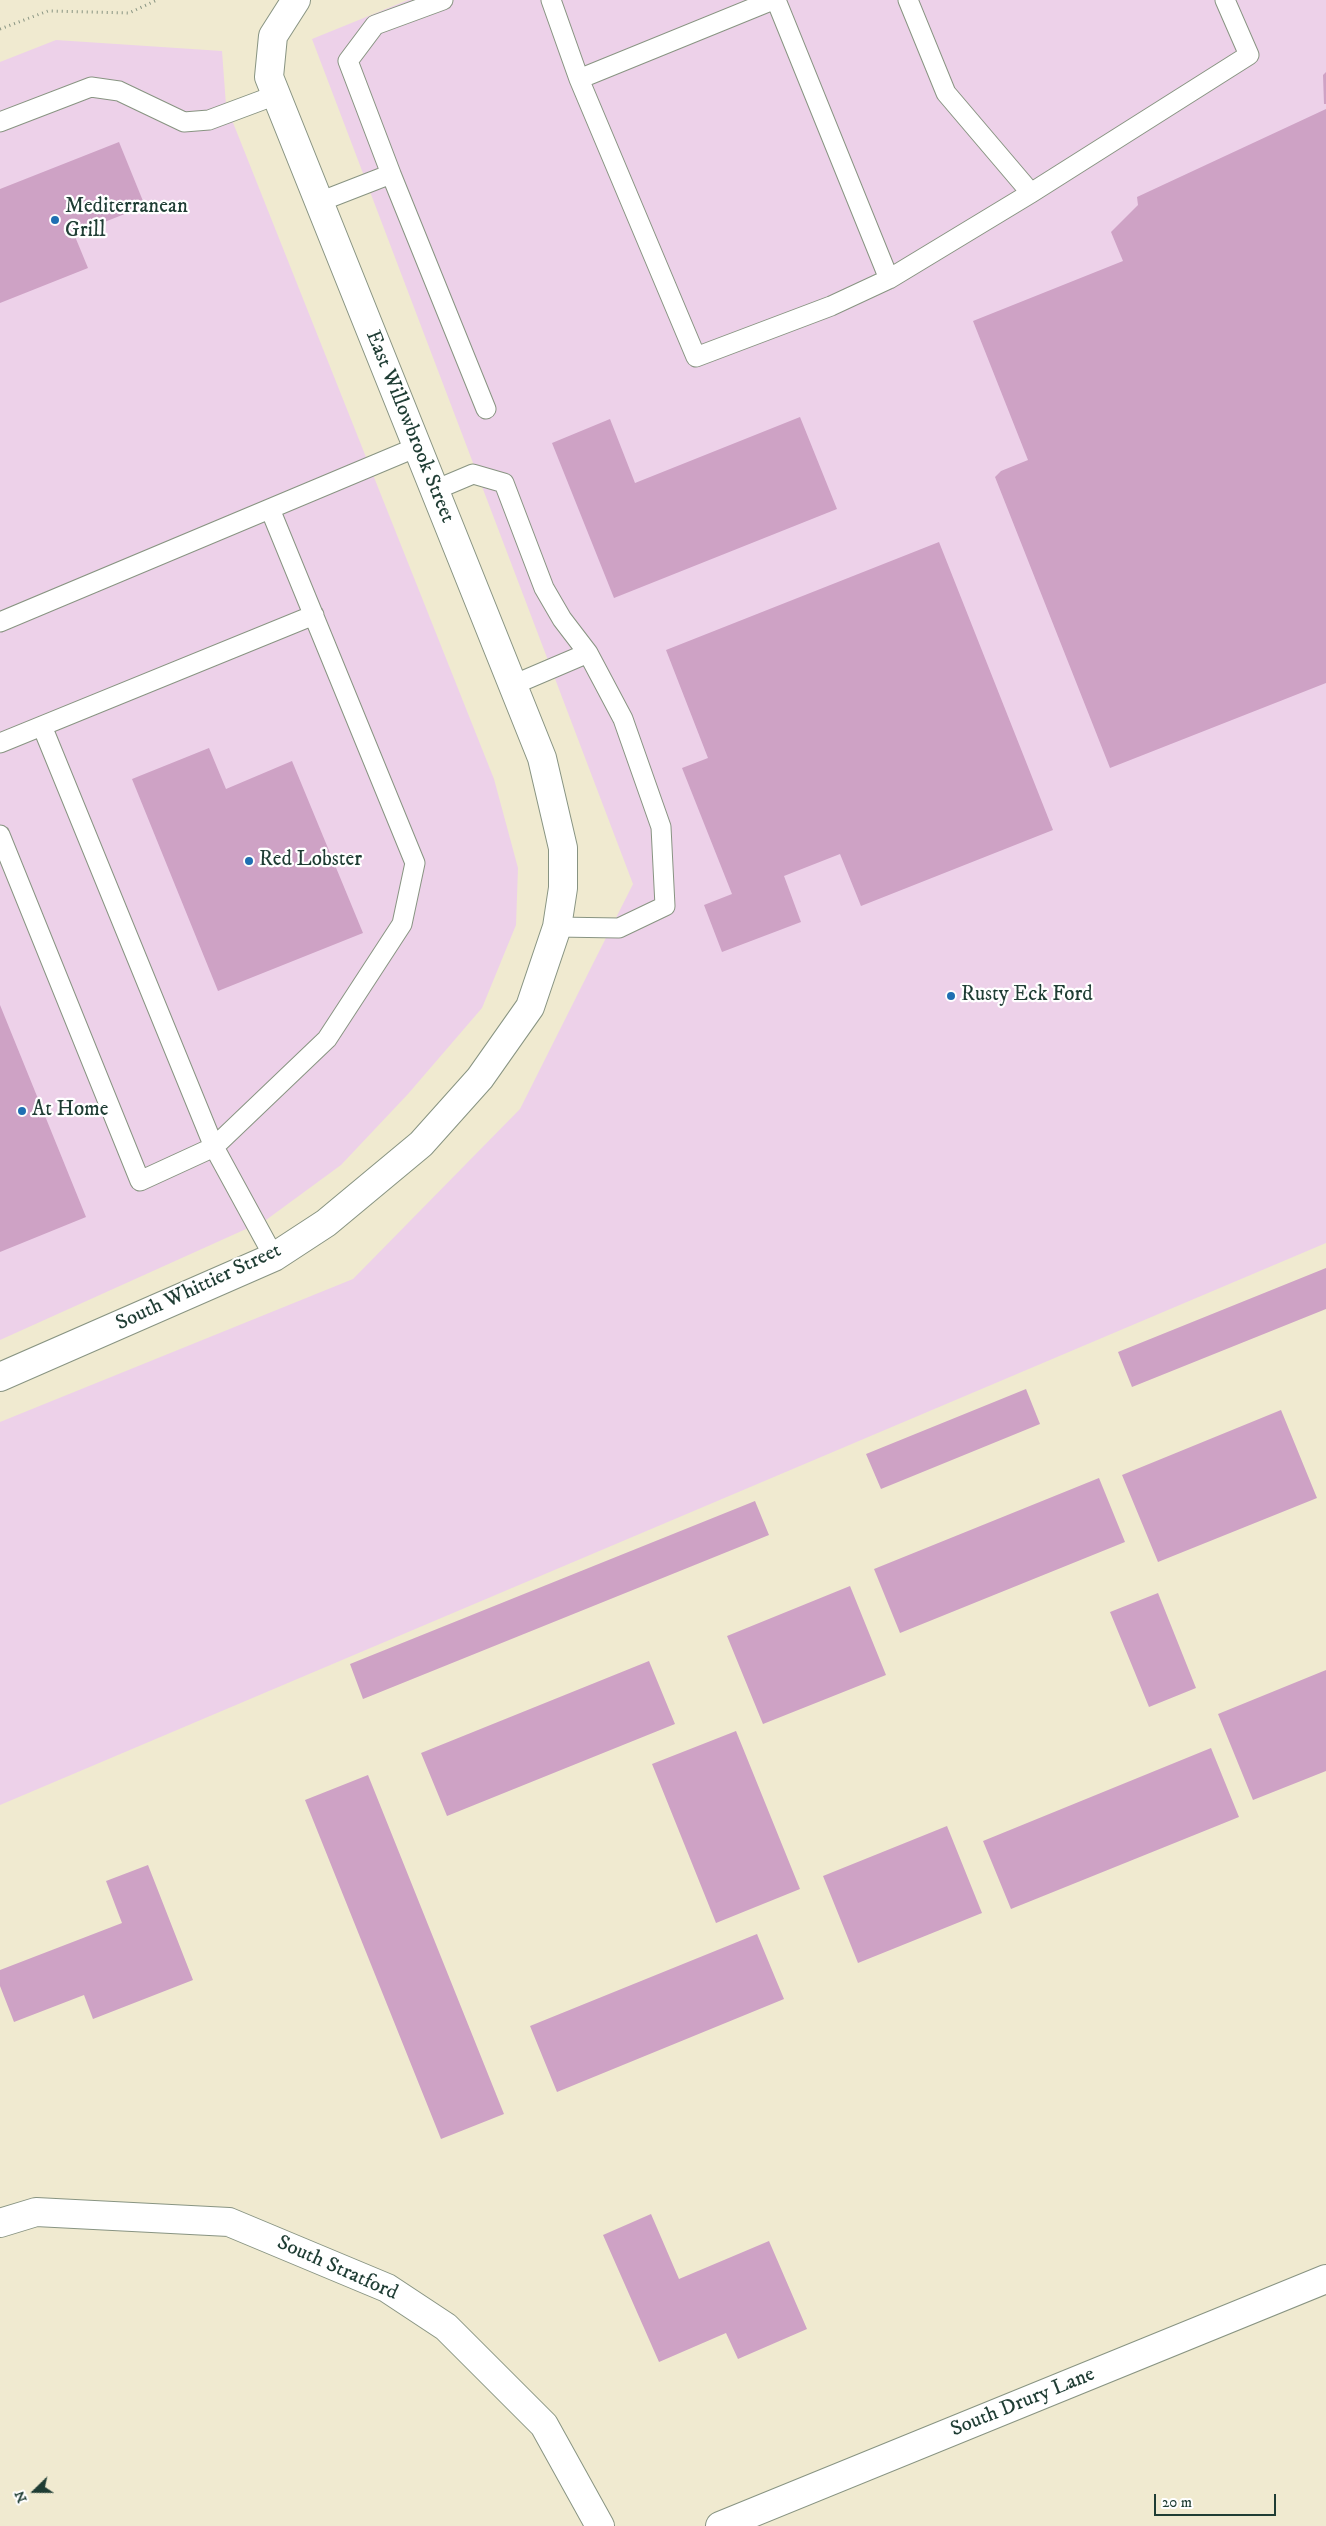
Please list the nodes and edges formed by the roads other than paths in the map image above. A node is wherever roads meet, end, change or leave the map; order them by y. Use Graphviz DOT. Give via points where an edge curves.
graph roads {
  1 [pos="296,0"];
  2 [pos="443,0"];
  3 [pos="551,0"];
  4 [pos="775,0"];
  5 [pos="908,0"];
  6 [pos="1225,0"];
  7 [pos="579,78"];
  8 [pos="276,95"];
  9 [pos="0,122"];
  10 [pos="391,174"];
  11 [pos="1031,193"];
  12 [pos="319,202"];
  13 [pos="888,279"];
  14 [pos="486,409"];
  15 [pos="418,447"];
  16 [pos="435,490"];
  17 [pos="270,509"];
  18 [pos="314,615"];
  19 [pos="0,622"];
  20 [pos="588,653"];
  21 [pos="513,685"];
  22 [pos="42,726"];
  23 [pos="0,743"];
  24 [pos="542,758"];
  25 [pos="0,835"];
  26 [pos="557,927"];
  27 [pos="214,1147"];
  28 [pos="274,1257"];
  29 [pos="0,1377"];
  30 [pos="0,2223"];
  31 [pos="1326,2279"];
  32 [pos="600,2526"];
  33 [pos="720,2526"];
  1 -- 8 [label="street, East Willowbrook Street" via="272,36 269,77"];
  2 -- 10 [label="lane" via="375,25 348,61"];
  3 -- 7 [label="lane"];
  4 -- 7 [label="lane"];
  4 -- 13 [label="lane"];
  5 -- 11 [label="lane" via="946,93"];
  6 -- 11 [label="lane" via="1248,55"];
  7 -- 13 [label="lane" via="696,358 831,306"];
  8 -- 9 [label="lane" via="209,120 184,122 119,91 90,87"];
  8 -- 12 [label="street, East Willowbrook Street"];
  10 -- 12 [label="lane"];
  10 -- 14 [label="lane"];
  11 -- 13 [label="lane"];
  12 -- 15 [label="street, East Willowbrook Street"];
  15 -- 16 [label="street, East Willowbrook Street"];
  15 -- 17 [label="lane"];
  16 -- 20 [label="lane" via="473,474 504,483 544,588"];
  16 -- 21 [label="street, East Willowbrook Street"];
  17 -- 18 [label="lane"];
  17 -- 19 [label="lane"];
  18 -- 22 [label="lane"];
  18 -- 27 [label="lane" via="415,863 402,924 327,1039"];
  20 -- 21 [label="lane"];
  20 -- 26 [label="lane" via="623,719 661,827 665,906 619,928"];
  21 -- 24 [label="street, East Willowbrook Street"];
  22 -- 23 [label="lane"];
  22 -- 27 [label="lane"];
  24 -- 26 [label="street, South Whittier Street" via="563,848 563,888"];
  25 -- 27 [label="lane" via="140,1181"];
  26 -- 28 [label="street, South Whittier Street" via="530,1007 480,1078 421,1144 326,1224"];
  27 -- 28 [label="lane"];
  28 -- 29 [label="street, South Whittier Street"];
  30 -- 32 [label="street, South Stratford" via="36,2212 229,2222 387,2288 446,2327 544,2424"];
  31 -- 33 [label="street, South Drury Lane"];
}
